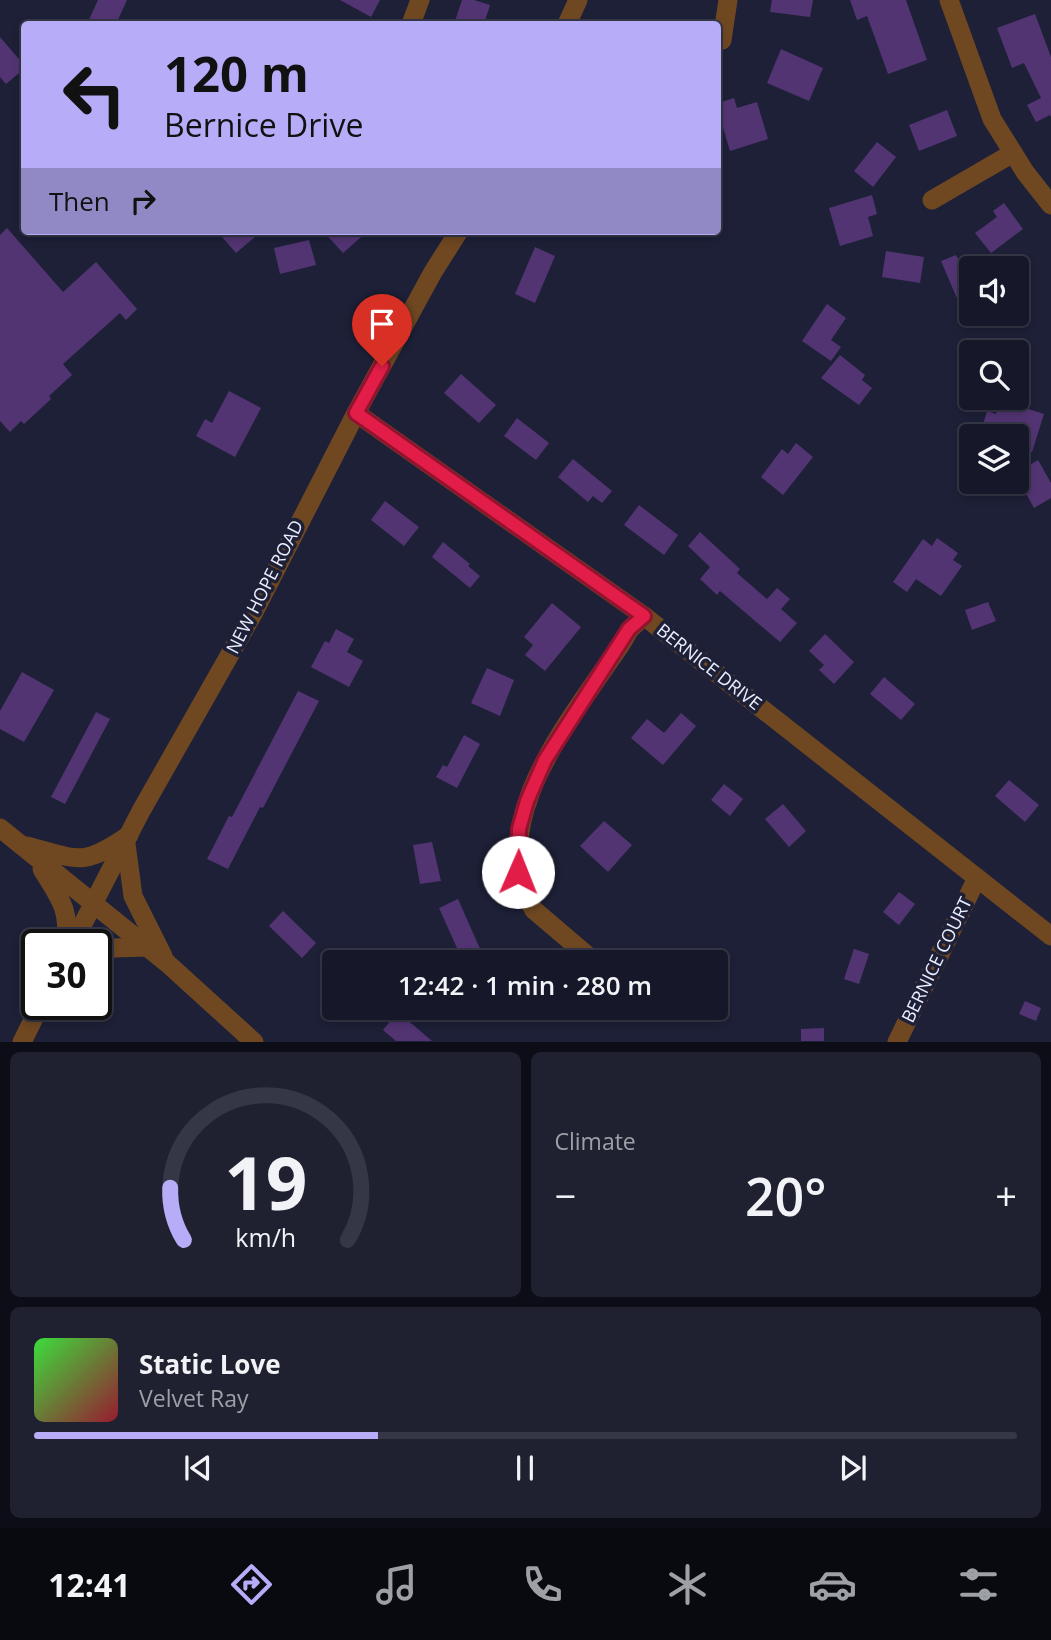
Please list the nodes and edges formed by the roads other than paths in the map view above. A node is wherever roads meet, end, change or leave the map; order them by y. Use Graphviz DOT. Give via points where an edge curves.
graph roads {
  1 [pos="421,0"];
  2 [pos="578,0"];
  3 [pos="728,0"];
  4 [pos="949,0"];
  5 [pos="412,21"];
  6 [pos="568,21"];
  7 [pos="722,40"];
  8 [pos="1013,153"];
  9 [pos="932,200"];
  10 [pos="1051,205"];
  11 [pos="456,235"];
  12 [pos="356,413"];
  13 [pos="644,616"];
  14 [pos="0,828"];
  15 [pos="128,839"];
  16 [pos="27,850"];
  17 [pos="976,878"];
  18 [pos="94,904"];
  19 [pos="68,929"];
  20 [pos="81,929"];
  21 [pos="1051,936"];
  22 [pos="148,947"];
  23 [pos="112,949"];
  24 [pos="581,950"];
  25 [pos="167,963"];
  26 [pos="33,1020"];
  27 [pos="22,1041"];
  28 [pos="254,1041"];
  29 [pos="897,1041"];
  1 -- 5 [label="street"];
  2 -- 6 [label="street"];
  3 -- 7 [label="street"];
  4 -- 8 [label="street" via="992,119"];
  8 -- 9 [label="street"];
  8 -- 10 [label="street"];
  11 -- 12 [label="street, NEW HOPE ROAD"];
  12 -- 13 [label="street, BERNICE DRIVE"];
  12 -- 15 [label="street, NEW HOPE ROAD" via="254,612"];
  13 -- 17 [label="street, BERNICE DRIVE"];
  13 -- 24 [label="street" via="629,629 545,760 519,829 518,872 528,899 534,910"];
  14 -- 16 [label="street"];
  15 -- 16 [label="street" via="77,860"];
  15 -- 18 [label="street, NEW HOPE ROAD"];
  15 -- 25 [label="street" via="133,896"];
  16 -- 18 [label="street"];
  16 -- 19 [label="street" via="66,911"];
  17 -- 21 [label="street, BERNICE DRIVE"];
  17 -- 29 [label="street, BERNICE COURT"];
  18 -- 20 [label="street, NEW HOPE ROAD"];
  18 -- 22 [label="street"];
  22 -- 23 [label="street"];
  22 -- 25 [label="street"];
  25 -- 28 [label="street"];
  26 -- 27 [label="street"];
}
